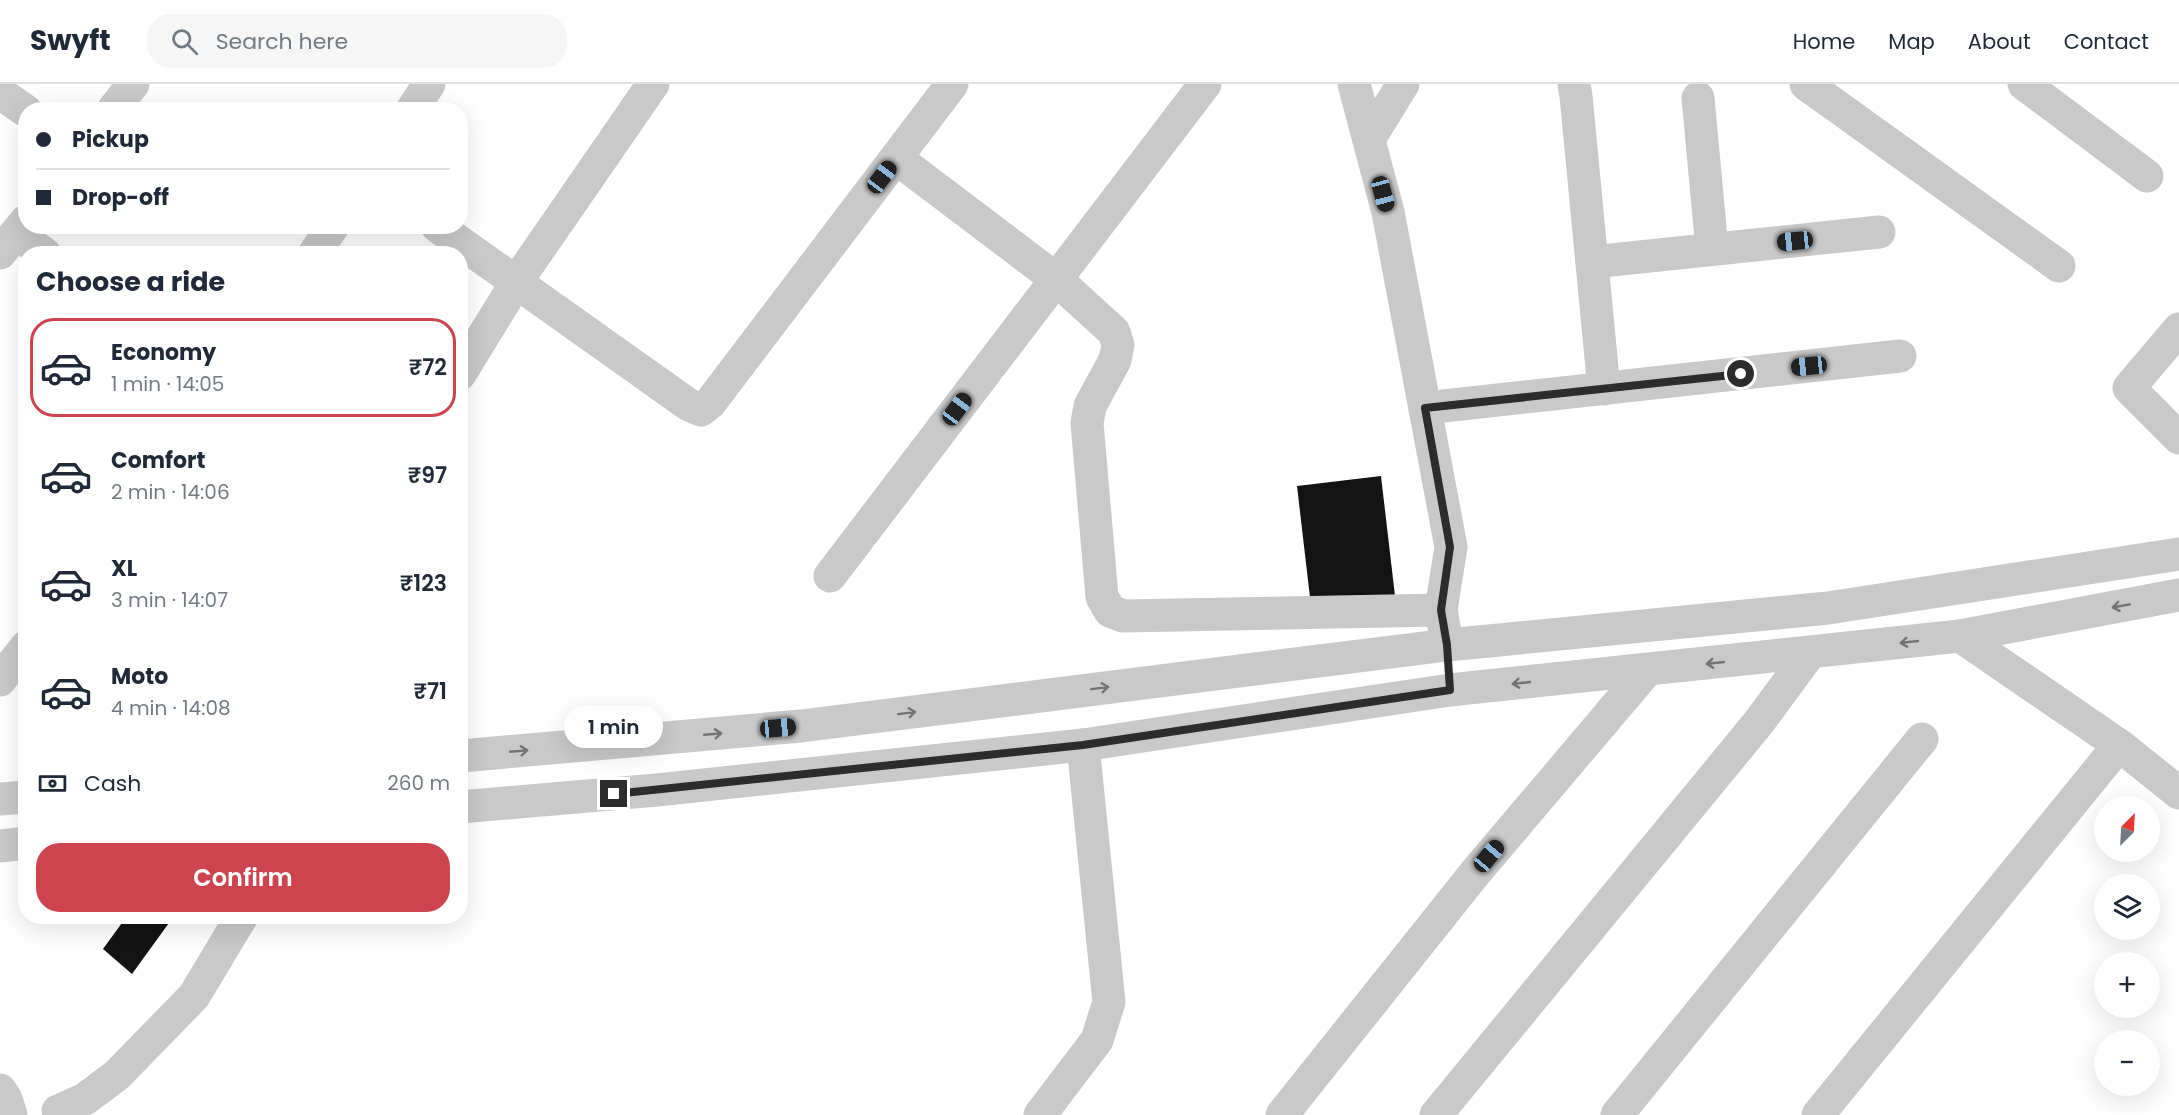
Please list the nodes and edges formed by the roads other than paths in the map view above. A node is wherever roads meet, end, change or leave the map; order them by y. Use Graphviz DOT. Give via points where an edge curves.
graph roads {
  1 [pos="134,84"];
  2 [pos="429,84"];
  3 [pos="653,84"];
  4 [pos="952,84"];
  5 [pos="1205,84"];
  6 [pos="1354,84"];
  7 [pos="1403,84"];
  8 [pos="1574,84"];
  9 [pos="1806,84"];
  10 [pos="2024,84"];
  11 [pos="0,93"];
  12 [pos="1698,98"];
  13 [pos="119,102"];
  14 [pos="417,102"];
  15 [pos="18,105"];
  16 [pos="1369,139"];
  17 [pos="896,158"];
  18 [pos="2147,176"];
  19 [pos="1879,232"];
  20 [pos="449,234"];
  21 [pos="14,236"];
  22 [pos="31,246"];
  23 [pos="466,246"];
  24 [pos="468,247"];
  25 [pos="1712,249"];
  26 [pos="1592,262"];
  27 [pos="2059,266"];
  28 [pos="1056,279"];
  29 [pos="517,281"];
  30 [pos="2179,329"];
  31 [pos="1900,356"];
  32 [pos="468,361"];
  33 [pos="1604,389"];
  34 [pos="1425,408"];
  35 [pos="2179,438"];
  36 [pos="2179,554"];
  37 [pos="830,576"];
  38 [pos="2179,596"];
  39 [pos="1441,610"];
  40 [pos="1960,636"];
  41 [pos="1447,645"];
  42 [pos="1810,653"];
  43 [pos="18,656"];
  44 [pos="1647,670"];
  45 [pos="0,680"];
  46 [pos="1450,690"];
  47 [pos="801,726"];
  48 [pos="1922,739"];
  49 [pos="1083,745"];
  50 [pos="2119,745"];
  51 [pos="468,755"];
  52 [pos="804,774"];
  53 [pos="2179,793"];
  54 [pos="18,798"];
  55 [pos="0,799"];
  56 [pos="468,806"];
  57 [pos="18,844"];
  58 [pos="0,846"];
  59 [pos="237,924"];
  60 [pos="0,1090"];
  61 [pos="57,1111"];
  62 [pos="11,1115"];
  63 [pos="1040,1115"];
  64 [pos="1282,1115"];
  65 [pos="1436,1115"];
  66 [pos="1617,1115"];
  67 [pos="1818,1115"];
  1 -- 13 [label="street"];
  2 -- 14 [label="street"];
  3 -- 29 [label="street"];
  4 -- 17 [label="street"];
  5 -- 28 [label="street"];
  6 -- 16 [label="street"];
  7 -- 16 [label="street"];
  8 -- 26 [label="street"];
  9 -- 27 [label="street"];
  10 -- 18 [label="street"];
  11 -- 15 [label="street"];
  12 -- 25 [label="street"];
  16 -- 34 [label="street" via="1388,212"];
  17 -- 28 [label="street"];
  17 -- 29 [label="street" via="701,410"];
  19 -- 25 [label="street"];
  20 -- 23 [label="street"];
  21 -- 22 [label="street"];
  24 -- 29 [label="street"];
  25 -- 26 [label="street"];
  26 -- 33 [label="street"];
  28 -- 37 [label="street"];
  28 -- 39 [label="street" via="1114,332 1118,345 1115,360 1090,406 1087,423 1102,597 1110,611 1123,616"];
  29 -- 32 [label="street"];
  30 -- 35 [label="street" via="2129,388"];
  31 -- 33 [label="street"];
  33 -- 34 [label="street"];
  34 -- 39 [label="street" via="1450,547"];
  36 -- 41 [label="street" via="1828,608"];
  38 -- 40 [label="street, one-way"];
  39 -- 41 [label="street"];
  40 -- 42 [label="street, one-way"];
  40 -- 50 [label="street"];
  41 -- 46 [label="street"];
  47 -- 41 [label="street, one-way"];
  42 -- 44 [label="street, one-way"];
  42 -- 65 [label="street" via="1759,722"];
  43 -- 45 [label="street"];
  44 -- 46 [label="street, one-way"];
  44 -- 64 [label="street" via="1475,873"];
  46 -- 49 [label="street"];
  51 -- 47 [label="street, one-way"];
  47 -- 52 [label="street"];
  48 -- 66 [label="street"];
  49 -- 52 [label="street"];
  49 -- 63 [label="street" via="1110,1002 1097,1040"];
  50 -- 53 [label="street"];
  50 -- 67 [label="street"];
  52 -- 56 [label="street"];
  54 -- 55 [label="street"];
  57 -- 58 [label="street"];
  59 -- 61 [label="street" via="194,996 117,1075 85,1099"];
  60 -- 62 [label="street"];
}
